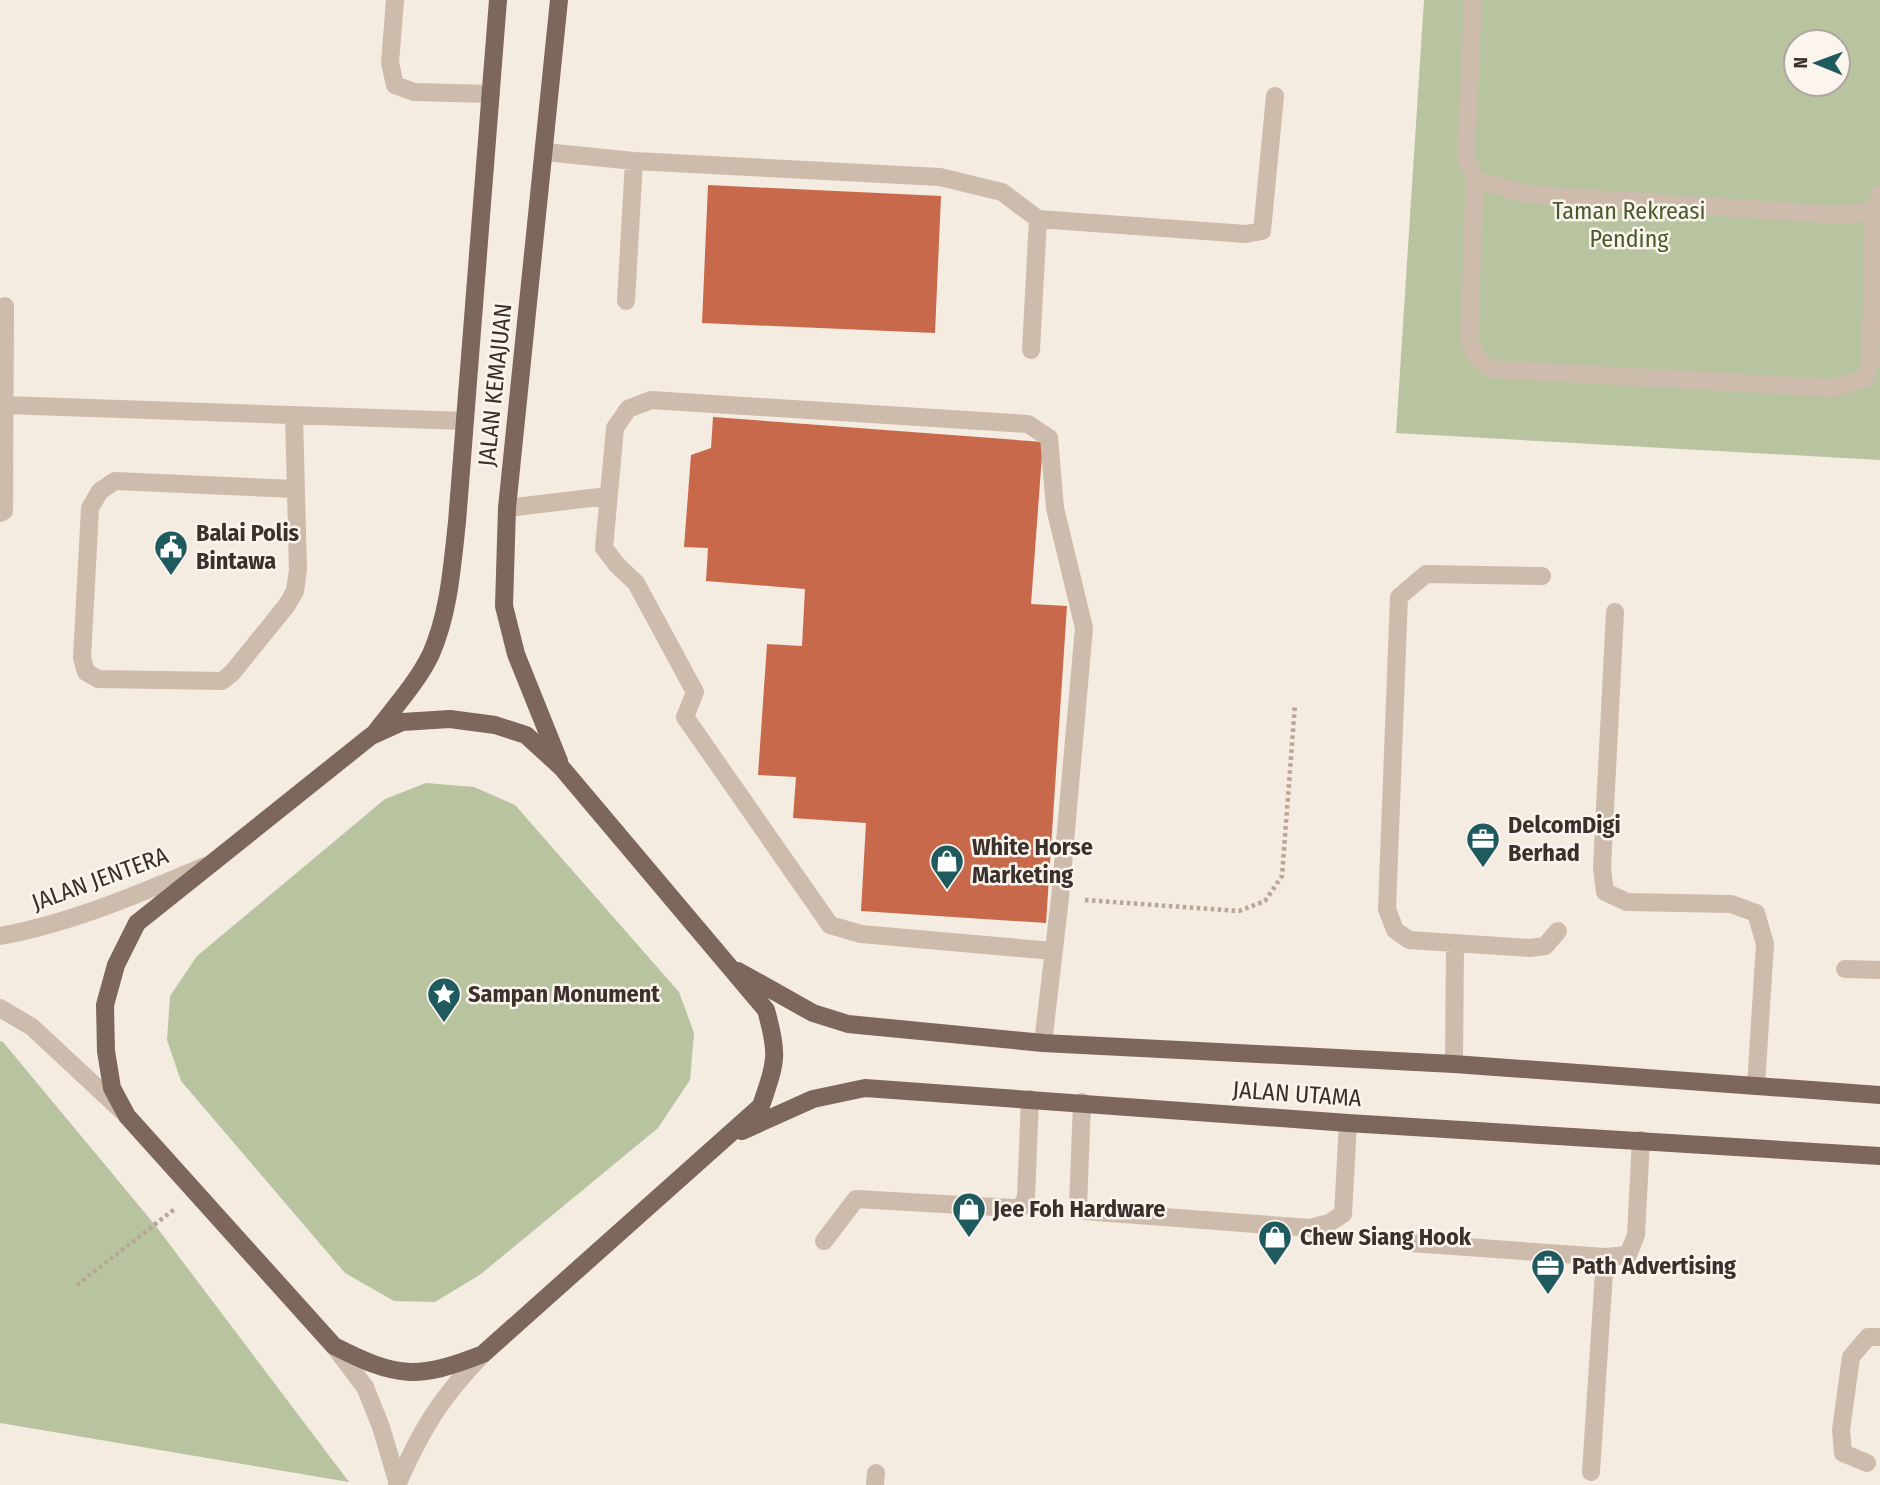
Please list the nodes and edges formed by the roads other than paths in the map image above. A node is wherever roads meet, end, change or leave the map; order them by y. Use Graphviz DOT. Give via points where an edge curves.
graph roads {
  1 [pos="395,0"];
  2 [pos="498,0"];
  3 [pos="559,0"];
  4 [pos="1473,0"];
  5 [pos="491,94"];
  6 [pos="1275,96"];
  7 [pos="545,152"];
  8 [pos="634,161"];
  9 [pos="1475,179"];
  10 [pos="1877,202"];
  11 [pos="1038,219"];
  12 [pos="626,301"];
  13 [pos="5,306"];
  14 [pos="1031,350"];
  15 [pos="5,405"];
  16 [pos="294,415"];
  17 [pos="465,421"];
  18 [pos="295,489"];
  19 [pos="608,496"];
  20 [pos="507,508"];
  21 [pos="0,513"];
  22 [pos="1542,576"];
  23 [pos="1615,612"];
  24 [pos="371,736"];
  25 [pos="561,767"];
  26 [pos="215,861"];
  27 [pos="1558,931"];
  28 [pos="0,936"];
  29 [pos="1455,943"];
  30 [pos="1052,951"];
  31 [pos="729,966"];
  32 [pos="1844,969"];
  33 [pos="1880,970"];
  34 [pos="0,1007"];
  35 [pos="1043,1043"];
  36 [pos="1454,1064"];
  37 [pos="1756,1086"];
  38 [pos="1880,1095"];
  39 [pos="1030,1099"];
  40 [pos="1082,1102"];
  41 [pos="127,1116"];
  42 [pos="1348,1123"];
  43 [pos="1641,1140"];
  44 [pos="721,1141"];
  45 [pos="1880,1156"];
  46 [pos="824,1241"];
  47 [pos="1411,1243"];
  48 [pos="1605,1257"];
  49 [pos="1880,1337"];
  50 [pos="334,1346"];
  51 [pos="483,1354"];
  52 [pos="1867,1462"];
  53 [pos="1591,1472"];
  54 [pos="397,1484"];
  1 -- 5 [label="street" via="390,63 395,85 414,92"];
  2 -- 5 [label="main road, JALAN KEMAJUAN"];
  3 -- 7 [label="main road, JALAN KEMAJUAN"];
  4 -- 9 [label="street" via="1466,157"];
  5 -- 17 [label="main road, JALAN KEMAJUAN"];
  6 -- 11 [label="street" via="1262,231 1246,234"];
  7 -- 8 [label="street"];
  7 -- 20 [label="main road, JALAN KEMAJUAN"];
  8 -- 11 [label="street" via="940,177 1002,192"];
  8 -- 12 [label="street"];
  9 -- 10 [label="street" via="1525,194 1841,215"];
  9 -- 10 [label="street" via="1469,340 1477,358 1492,369 1832,388 1864,379 1870,363"];
  11 -- 14 [label="street"];
  13 -- 15 [label="street"];
  15 -- 16 [label="street"];
  15 -- 21 [label="street" via="4,511"];
  16 -- 17 [label="street"];
  16 -- 18 [label="street"];
  17 -- 24 [label="main road, JALAN KEMAJUAN" via="448,601 430,655"];
  18 -- 18 [label="street" via="295,591 232,673 222,681 98,679 86,672 82,658 90,508 100,491 115,481"];
  19 -- 20 [label="street"];
  19 -- 30 [label="street" via="604,548 636,583 695,692 685,718 830,925 861,934"];
  19 -- 30 [label="street" via="615,428 628,409 651,400 1028,424 1049,438 1055,508 1084,628"];
  20 -- 25 [label="main road, JALAN KEMAJUAN" via="504,606 516,654"];
  22 -- 29 [label="street" via="1426,574 1399,597 1387,909 1395,930 1409,940"];
  23 -- 37 [label="street" via="1602,868 1605,892 1627,902 1731,904 1756,913 1765,944"];
  24 -- 25 [label="main road" via="402,722 450,719 495,725 526,735"];
  24 -- 26 [label="main road"];
  25 -- 31 [label="main road"];
  26 -- 28 [label="street, JALAN JENTERA" via="135,896"];
  26 -- 41 [label="main road" via="138,923 116,965 105,1005 106,1051 112,1088"];
  27 -- 29 [label="street" via="1545,946 1538,947"];
  29 -- 36 [label="street"];
  30 -- 35 [label="street"];
  31 -- 35 [label="main road, JALAN UTAMA" via="813,1013 848,1024"];
  31 -- 44 [label="main road" via="766,1010 776,1058 761,1106"];
  32 -- 33 [label="street"];
  34 -- 41 [label="street" via="32,1027"];
  35 -- 36 [label="main road, JALAN UTAMA"];
  36 -- 37 [label="main road, JALAN UTAMA"];
  37 -- 38 [label="main road, JALAN UTAMA"];
  39 -- 40 [label="main road, JALAN UTAMA"];
  39 -- 44 [label="main road, JALAN UTAMA" via="865,1088 813,1099"];
  39 -- 46 [label="street" via="1027,1198 1021,1206 856,1199"];
  40 -- 42 [label="main road, JALAN UTAMA"];
  40 -- 42 [label="street" via="1078,1208 1084,1211 1310,1228 1329,1223 1343,1214"];
  41 -- 50 [label="main road"];
  42 -- 43 [label="main road, JALAN UTAMA"];
  43 -- 45 [label="main road, JALAN UTAMA"];
  43 -- 48 [label="street" via="1636,1236 1628,1255"];
  44 -- 51 [label="main road"];
  47 -- 48 [label="street"];
  48 -- 53 [label="street"];
  49 -- 52 [label="street" via="1868,1337 1851,1357 1841,1430 1843,1453"];
  50 -- 51 [label="main road" via="402,1373 444,1369"];
  50 -- 54 [label="street" via="365,1387"];
  51 -- 54 [label="street" via="431,1416"];
}
